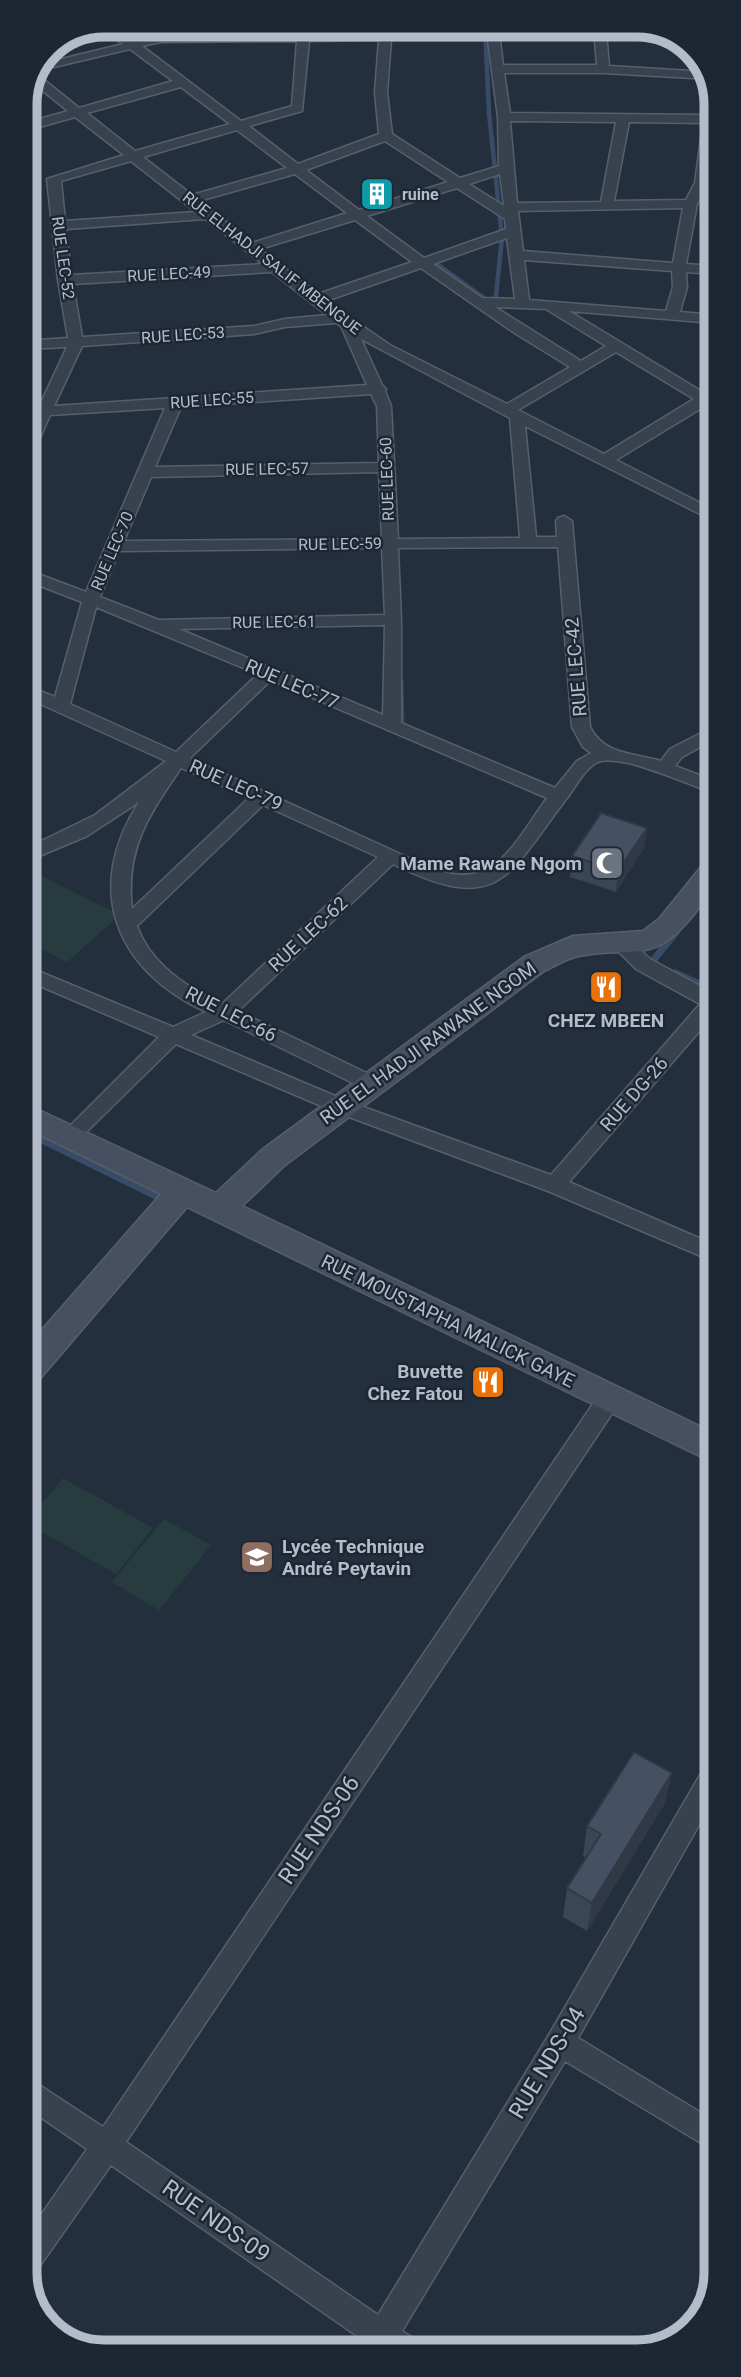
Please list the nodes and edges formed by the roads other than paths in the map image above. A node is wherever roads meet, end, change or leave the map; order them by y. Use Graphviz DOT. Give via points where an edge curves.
graph roads {
  1 [pos="123,37"];
  2 [pos="315,37"];
  3 [pos="385,37"];
  4 [pos="494,37"];
  5 [pos="601,37"];
  6 [pos="303,38"];
  7 [pos="132,44"];
  8 [pos="49,65"];
  9 [pos="499,69"];
  10 [pos="603,69"];
  11 [pos="698,75"];
  12 [pos="183,82"];
  13 [pos="40,83"];
  14 [pos="79,113"];
  15 [pos="504,117"];
  16 [pos="623,118"];
  17 [pos="704,119"];
  18 [pos="37,124"];
  19 [pos="239,125"];
  20 [pos="386,136"];
  21 [pos="132,156"];
  22 [pos="506,168"];
  23 [pos="297,169"];
  24 [pos="458,183"];
  25 [pos="704,188"];
  26 [pos="190,200"];
  27 [pos="607,204"];
  28 [pos="690,204"];
  29 [pos="358,214"];
  30 [pos="209,215"];
  31 [pos="513,218"];
  32 [pos="59,225"];
  33 [pos="250,248"];
  34 [pos="515,255"];
  35 [pos="421,262"];
  36 [pos="679,266"];
  37 [pos="273,268"];
  38 [pos="704,269"];
  39 [pos="65,280"];
  40 [pos="315,300"];
  41 [pos="478,302"];
  42 [pos="522,303"];
  43 [pos="547,305"];
  44 [pos="672,314"];
  45 [pos="704,318"];
  46 [pos="343,321"];
  47 [pos="76,342"];
  48 [pos="37,344"];
  49 [pos="617,345"];
  50 [pos="581,367"];
  51 [pos="379,389"];
  52 [pos="704,397"];
  53 [pos="175,402"];
  54 [pos="704,406"];
  55 [pos="45,411"];
  56 [pos="513,412"];
  57 [pos="37,428"];
  58 [pos="606,459"];
  59 [pos="388,467"];
  60 [pos="146,472"];
  61 [pos="704,508"];
  62 [pos="564,521"];
  63 [pos="528,542"];
  64 [pos="566,542"];
  65 [pos="389,543"];
  66 [pos="113,546"];
  67 [pos="37,579"];
  68 [pos="90,601"];
  69 [pos="393,620"];
  70 [pos="154,624"];
  71 [pos="268,674"];
  72 [pos="37,695"];
  73 [pos="61,705"];
  74 [pos="391,726"];
  75 [pos="704,737"];
  76 [pos="606,755"];
  77 [pos="178,759"];
  78 [pos="663,770"];
  79 [pos="704,783"];
  80 [pos="262,796"];
  81 [pos="558,796"];
  82 [pos="37,851"];
  83 [pos="391,856"];
  84 [pos="704,883"];
  85 [pos="125,926"];
  86 [pos="620,943"];
  87 [pos="37,978"];
  88 [pos="704,998"];
  89 [pos="225,1012"];
  90 [pos="704,1014"];
  91 [pos="173,1035"];
  92 [pos="372,1084"];
  93 [pos="340,1107"];
  94 [pos="37,1120"];
  95 [pos="70,1136"];
  96 [pos="555,1185"];
  97 [pos="182,1191"];
  98 [pos="220,1208"];
  99 [pos="704,1249"];
  100 [pos="37,1358"];
  101 [pos="610,1399"];
  102 [pos="704,1444"];
  103 [pos="704,1796"];
  104 [pos="560,2043"];
  105 [pos="37,2098"];
  106 [pos="704,2131"];
  107 [pos="107,2146"];
  108 [pos="37,2246"];
  109 [pos="379,2340"];
  110 [pos="390,2340"];
  1 -- 7 [label="street"];
  2 -- 6 [label="street"];
  3 -- 20 [label="street" via="380,92"];
  4 -- 9 [label="street"];
  5 -- 10 [label="street"];
  6 -- 7 [label="street" via="181,37"];
  6 -- 19 [label="street, RUE LEC-52" via="298,108"];
  7 -- 8 [label="street"];
  7 -- 12 [label="street"];
  9 -- 10 [label="street"];
  9 -- 15 [label="street"];
  10 -- 11 [label="street"];
  12 -- 14 [label="street"];
  12 -- 19 [label="street"];
  13 -- 14 [label="street, RUE ELHADJI SALIF MBENGUE"];
  14 -- 18 [label="street"];
  14 -- 21 [label="street, RUE ELHADJI SALIF MBENGUE"];
  15 -- 16 [label="street"];
  15 -- 22 [label="street"];
  16 -- 17 [label="street"];
  16 -- 27 [label="street"];
  19 -- 21 [label="street, RUE LEC-52"];
  19 -- 23 [label="street"];
  20 -- 23 [label="street"];
  20 -- 24 [label="street"];
  21 -- 26 [label="street, RUE ELHADJI SALIF MBENGUE"];
  21 -- 32 [label="street, RUE LEC-52" via="54,179"];
  22 -- 24 [label="street"];
  22 -- 31 [label="street"];
  23 -- 26 [label="street"];
  23 -- 29 [label="street"];
  24 -- 29 [label="street"];
  24 -- 31 [label="street"];
  25 -- 28 [label="street"];
  26 -- 30 [label="street, RUE ELHADJI SALIF MBENGUE"];
  27 -- 28 [label="street"];
  27 -- 31 [label="street"];
  28 -- 36 [label="street"];
  29 -- 33 [label="street"];
  29 -- 35 [label="street"];
  30 -- 32 [label="street"];
  30 -- 33 [label="street, RUE ELHADJI SALIF MBENGUE"];
  31 -- 34 [label="street"];
  31 -- 35 [label="street"];
  32 -- 39 [label="street, RUE LEC-52"];
  33 -- 37 [label="street, RUE ELHADJI SALIF MBENGUE"];
  34 -- 36 [label="street"];
  34 -- 42 [label="street"];
  35 -- 40 [label="street"];
  35 -- 41 [label="street"];
  36 -- 38 [label="street"];
  36 -- 44 [label="street" via="680,287"];
  37 -- 39 [label="street, RUE LEC-49"];
  37 -- 40 [label="street, RUE ELHADJI SALIF MBENGUE"];
  39 -- 47 [label="street, RUE LEC-52"];
  40 -- 46 [label="street, RUE ELHADJI SALIF MBENGUE"];
  41 -- 42 [label="street"];
  41 -- 50 [label="street"];
  42 -- 43 [label="street"];
  43 -- 44 [label="street"];
  43 -- 49 [label="street"];
  44 -- 45 [label="street"];
  46 -- 47 [label="street, RUE LEC-53"];
  46 -- 51 [label="street, RUE LEC-60"];
  46 -- 56 [label="street, RUE ELHADJI SALIF MBENGUE" via="385,348"];
  47 -- 48 [label="street, RUE LEC-53"];
  47 -- 55 [label="street"];
  49 -- 50 [label="street"];
  49 -- 52 [label="street"];
  50 -- 56 [label="street"];
  51 -- 53 [label="street, RUE LEC-55"];
  51 -- 59 [label="street, RUE LEC-60"];
  53 -- 55 [label="street, RUE LEC-55"];
  53 -- 60 [label="street, RUE LEC-70"];
  54 -- 58 [label="street"];
  55 -- 57 [label="street"];
  56 -- 58 [label="street, RUE ELHADJI SALIF MBENGUE"];
  56 -- 63 [label="street"];
  58 -- 61 [label="street, RUE ELHADJI SALIF MBENGUE"];
  59 -- 60 [label="street, RUE LEC-57"];
  59 -- 65 [label="street, RUE LEC-60"];
  60 -- 66 [label="street, RUE LEC-70"];
  62 -- 64 [label="street, RUE LEC-42"];
  63 -- 64 [label="street, RUE LEC-59"];
  63 -- 65 [label="street, RUE LEC-59"];
  64 -- 76 [label="street, RUE LEC-42" via="581,727 589,743"];
  65 -- 66 [label="street, RUE LEC-59"];
  65 -- 69 [label="street, RUE LEC-60"];
  66 -- 68 [label="street, RUE LEC-70"];
  67 -- 68 [label="street, RUE LEC-77"];
  68 -- 70 [label="street, RUE LEC-77"];
  68 -- 73 [label="street, RUE LEC-70"];
  69 -- 70 [label="street, RUE LEC-61"];
  69 -- 74 [label="street, RUE LEC-60"];
  70 -- 71 [label="street, RUE LEC-77"];
  71 -- 74 [label="street, RUE LEC-77"];
  71 -- 77 [label="street"];
  72 -- 73 [label="street, RUE LEC-79"];
  73 -- 77 [label="street, RUE LEC-79"];
  74 -- 81 [label="street, RUE LEC-77"];
  75 -- 78 [label="street" via="676,753"];
  76 -- 78 [label="street"];
  76 -- 81 [label="street" via="584,764"];
  77 -- 80 [label="street, RUE LEC-79"];
  77 -- 82 [label="street" via="113,812"];
  77 -- 85 [label="street, RUE LEC-66" via="131,832 119,887"];
  78 -- 79 [label="street"];
  80 -- 83 [label="street, RUE LEC-79"];
  80 -- 85 [label="street"];
  81 -- 83 [label="street, RUE LEC-79" via="492,877 460,883"];
  83 -- 89 [label="street, RUE LEC-62"];
  84 -- 86 [label="street, RUE EL HADJI RAWANE NGOM" via="669,926 653,938"];
  85 -- 89 [label="street, RUE LEC-66" via="134,945 162,976"];
  86 -- 88 [label="street" via="643,964"];
  86 -- 92 [label="street, RUE EL HADJI RAWANE NGOM" via="573,946 534,964"];
  87 -- 91 [label="street"];
  89 -- 91 [label="street, RUE LEC-62"];
  89 -- 92 [label="street, RUE LEC-66"];
  90 -- 96 [label="street, RUE DG-26"];
  91 -- 93 [label="street"];
  91 -- 95 [label="street"];
  92 -- 93 [label="street, RUE EL HADJI RAWANE NGOM"];
  93 -- 96 [label="street"];
  93 -- 98 [label="street, RUE EL HADJI RAWANE NGOM" via="274,1157"];
  94 -- 95 [label="street, RUE MOUSTAPHA MALICK GAYE"];
  95 -- 97 [label="street, RUE MOUSTAPHA MALICK GAYE"];
  96 -- 99 [label="street"];
  97 -- 98 [label="street, RUE MOUSTAPHA MALICK GAYE"];
  97 -- 100 [label="street"];
  98 -- 101 [label="street, RUE MOUSTAPHA MALICK GAYE"];
  101 -- 102 [label="street, RUE MOUSTAPHA MALICK GAYE"];
  101 -- 107 [label="street, RUE NDS-06"];
  103 -- 104 [label="street, RUE NDS-04"];
  104 -- 106 [label="street"];
  104 -- 110 [label="street, RUE NDS-04"];
  105 -- 107 [label="street, RUE NDS-09"];
  107 -- 108 [label="street, RUE NDS-06"];
  107 -- 109 [label="street, RUE NDS-09"];
}
